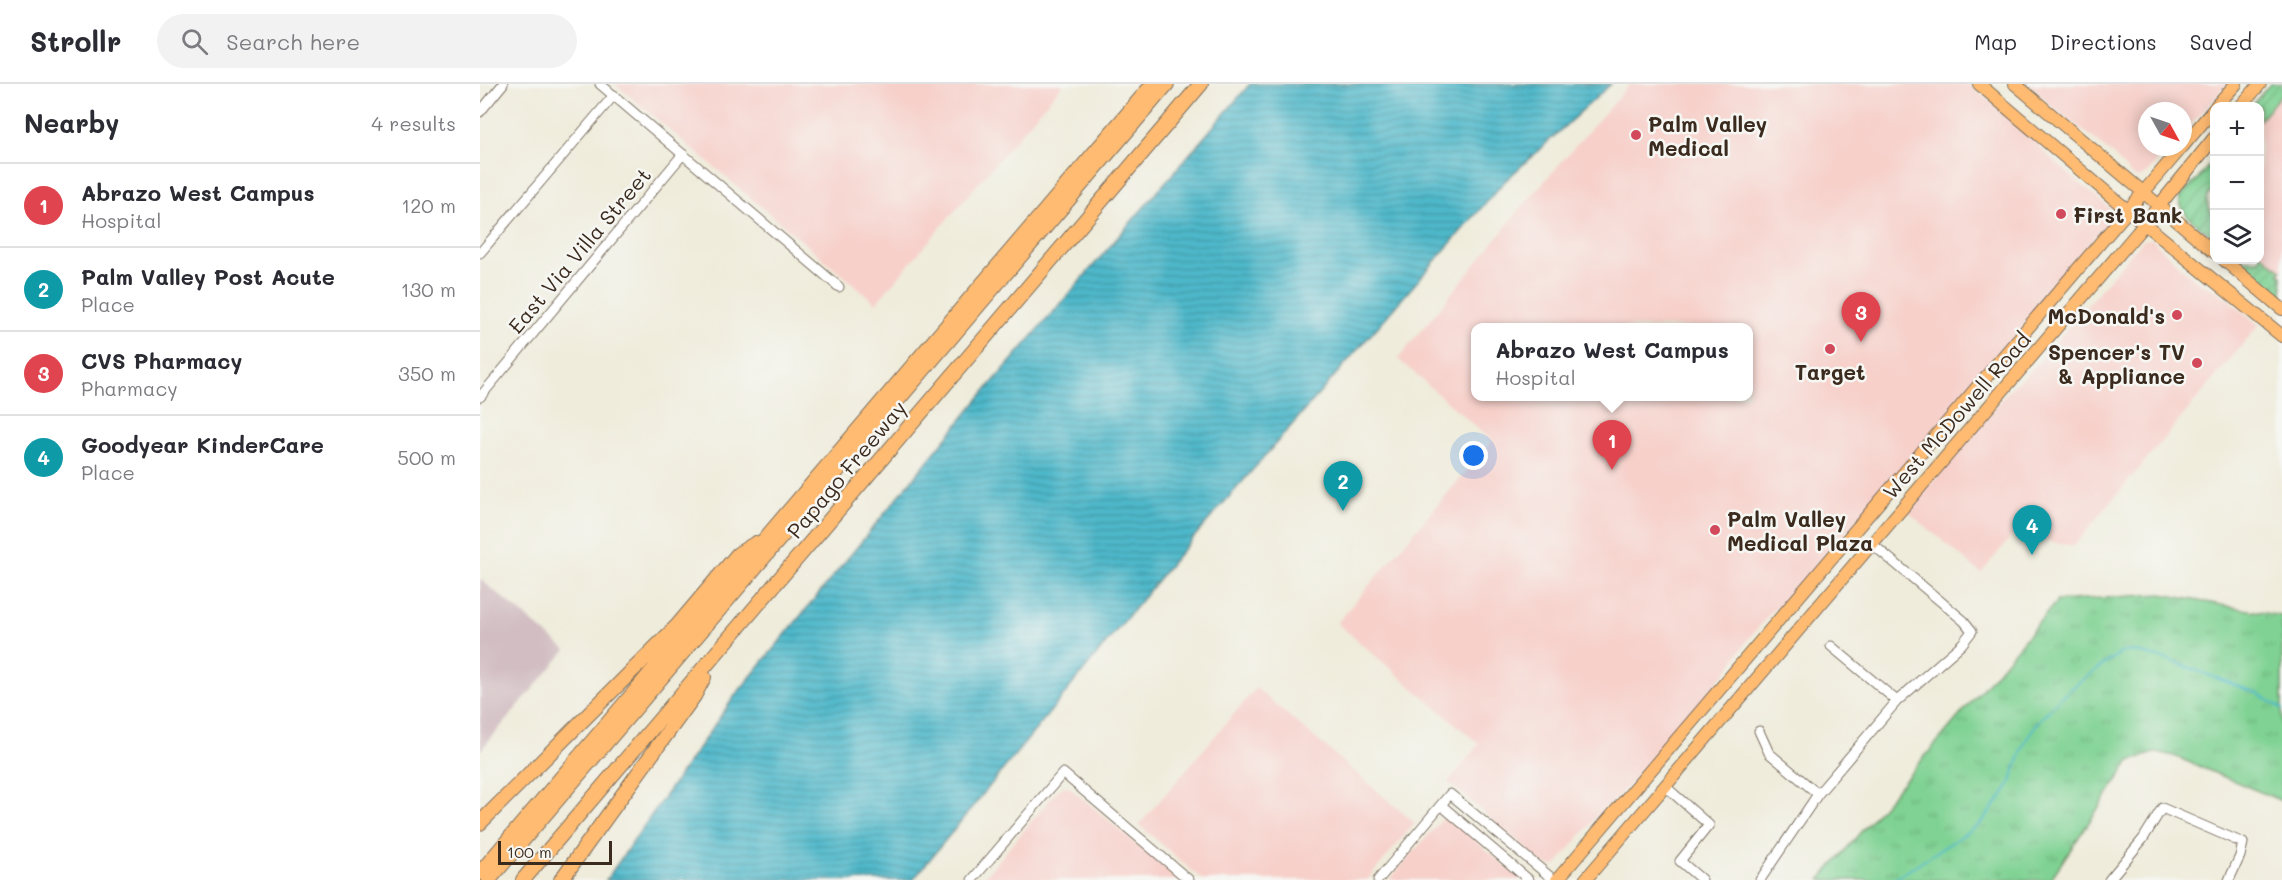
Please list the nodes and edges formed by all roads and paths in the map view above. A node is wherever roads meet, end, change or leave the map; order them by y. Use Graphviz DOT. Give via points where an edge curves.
graph roads {
  1 [pos="503,84"];
  2 [pos="600,84"];
  3 [pos="1167,84"];
  4 [pos="1201,84"];
  5 [pos="1209,84"];
  6 [pos="1979,84"];
  7 [pos="2015,84"];
  8 [pos="2236,84"];
  9 [pos="2260,84"];
  10 [pos="1152,85"];
  11 [pos="614,95"];
  12 [pos="1188,99"];
  13 [pos="2220,102"];
  14 [pos="2244,102"];
  15 [pos="480,112"];
  16 [pos="2210,114"];
  17 [pos="2192,134"];
  18 [pos="2210,143"];
  19 [pos="683,154"];
  20 [pos="2174,156"];
  21 [pos="2143,192"];
  22 [pos="2159,206"];
  23 [pos="2128,210"];
  24 [pos="2145,224"];
  25 [pos="2210,249"];
  26 [pos="480,253"];
  27 [pos="2229,264"];
  28 [pos="839,287"];
  29 [pos="2282,309"];
  30 [pos="2282,336"];
  31 [pos="480,397"];
  32 [pos="1968,398"];
  33 [pos="1984,411"];
  34 [pos="766,537"];
  35 [pos="1871,543"];
  36 [pos="1831,646"];
  37 [pos="722,647"];
  38 [pos="1897,701"];
  39 [pos="1759,731"];
  40 [pos="1665,786"];
  41 [pos="1818,794"];
  42 [pos="1441,805"];
  43 [pos="480,823"];
  44 [pos="480,873"];
  45 [pos="489,880"];
  46 [pos="523,880"];
  47 [pos="561,880"];
  48 [pos="972,880"];
  49 [pos="1189,880"];
  50 [pos="1378,880"];
  51 [pos="1529,880"];
  52 [pos="1555,880"];
  53 [pos="1585,880"];
  54 [pos="1702,880"];
  55 [pos="1760,880"];
  56 [pos="2109,880"];
  57 [pos="2229,880"];
  1 -- 15 [label="street"];
  2 -- 11 [label="street"];
  3 -- 45 [label="highway"];
  4 -- 12 [label="highway, Papago Freeway"];
  5 -- 12 [label="highway"];
  6 -- 23 [label="main road"];
  7 -- 21 [label="main road"];
  8 -- 13 [label="main road, West McDowell Road"];
  9 -- 14 [label="main road"];
  10 -- 34 [label="highway, Papago Freeway"];
  11 -- 19 [label="street"];
  11 -- 26 [label="street"];
  12 -- 37 [label="highway, Papago Freeway"];
  16 -- 17 [label="main road, West McDowell Road"];
  18 -- 22 [label="main road, West McDowell Road"];
  19 -- 28 [label="street"];
  19 -- 31 [label="street, East Via Villa Street"];
  20 -- 21 [label="main road, West McDowell Road"];
  21 -- 22 [label="main road"];
  21 -- 23 [label="main road, West McDowell Road"];
  22 -- 24 [label="main road, West McDowell Road"];
  22 -- 25 [label="main road"];
  23 -- 24 [label="main road"];
  23 -- 32 [label="main road, West McDowell Road"];
  24 -- 30 [label="main road"];
  24 -- 33 [label="main road, West McDowell Road"];
  27 -- 29 [label="main road"];
  32 -- 33 [label="main road"];
  32 -- 52 [label="main road, West McDowell Road"];
  33 -- 35 [label="main road, West McDowell Road"];
  34 -- 43 [label="highway" via="738,554 677,626"];
  34 -- 44 [label="highway, Papago Freeway"];
  35 -- 38 [label="street" via="1972,631"];
  35 -- 40 [label="main road, West McDowell Road"];
  36 -- 38 [label="street"];
  37 -- 46 [label="highway, Papago Freeway"];
  37 -- 47 [label="highway" via="694,696"];
  38 -- 41 [label="street"];
  39 -- 41 [label="street" via="1769,753"];
  40 -- 53 [label="main road, West McDowell Road"];
  40 -- 54 [label="street" via="1709,825 1680,861"];
  41 -- 55 [label="street"];
  42 -- 50 [label="street"];
  42 -- 51 [label="street"];
  42 -- 52 [label="street" via="1450,794"];
  48 -- 49 [label="street" via="1063,773"];
  56 -- 57 [label="street" via="2143,839 2162,807 2243,843"];
}
